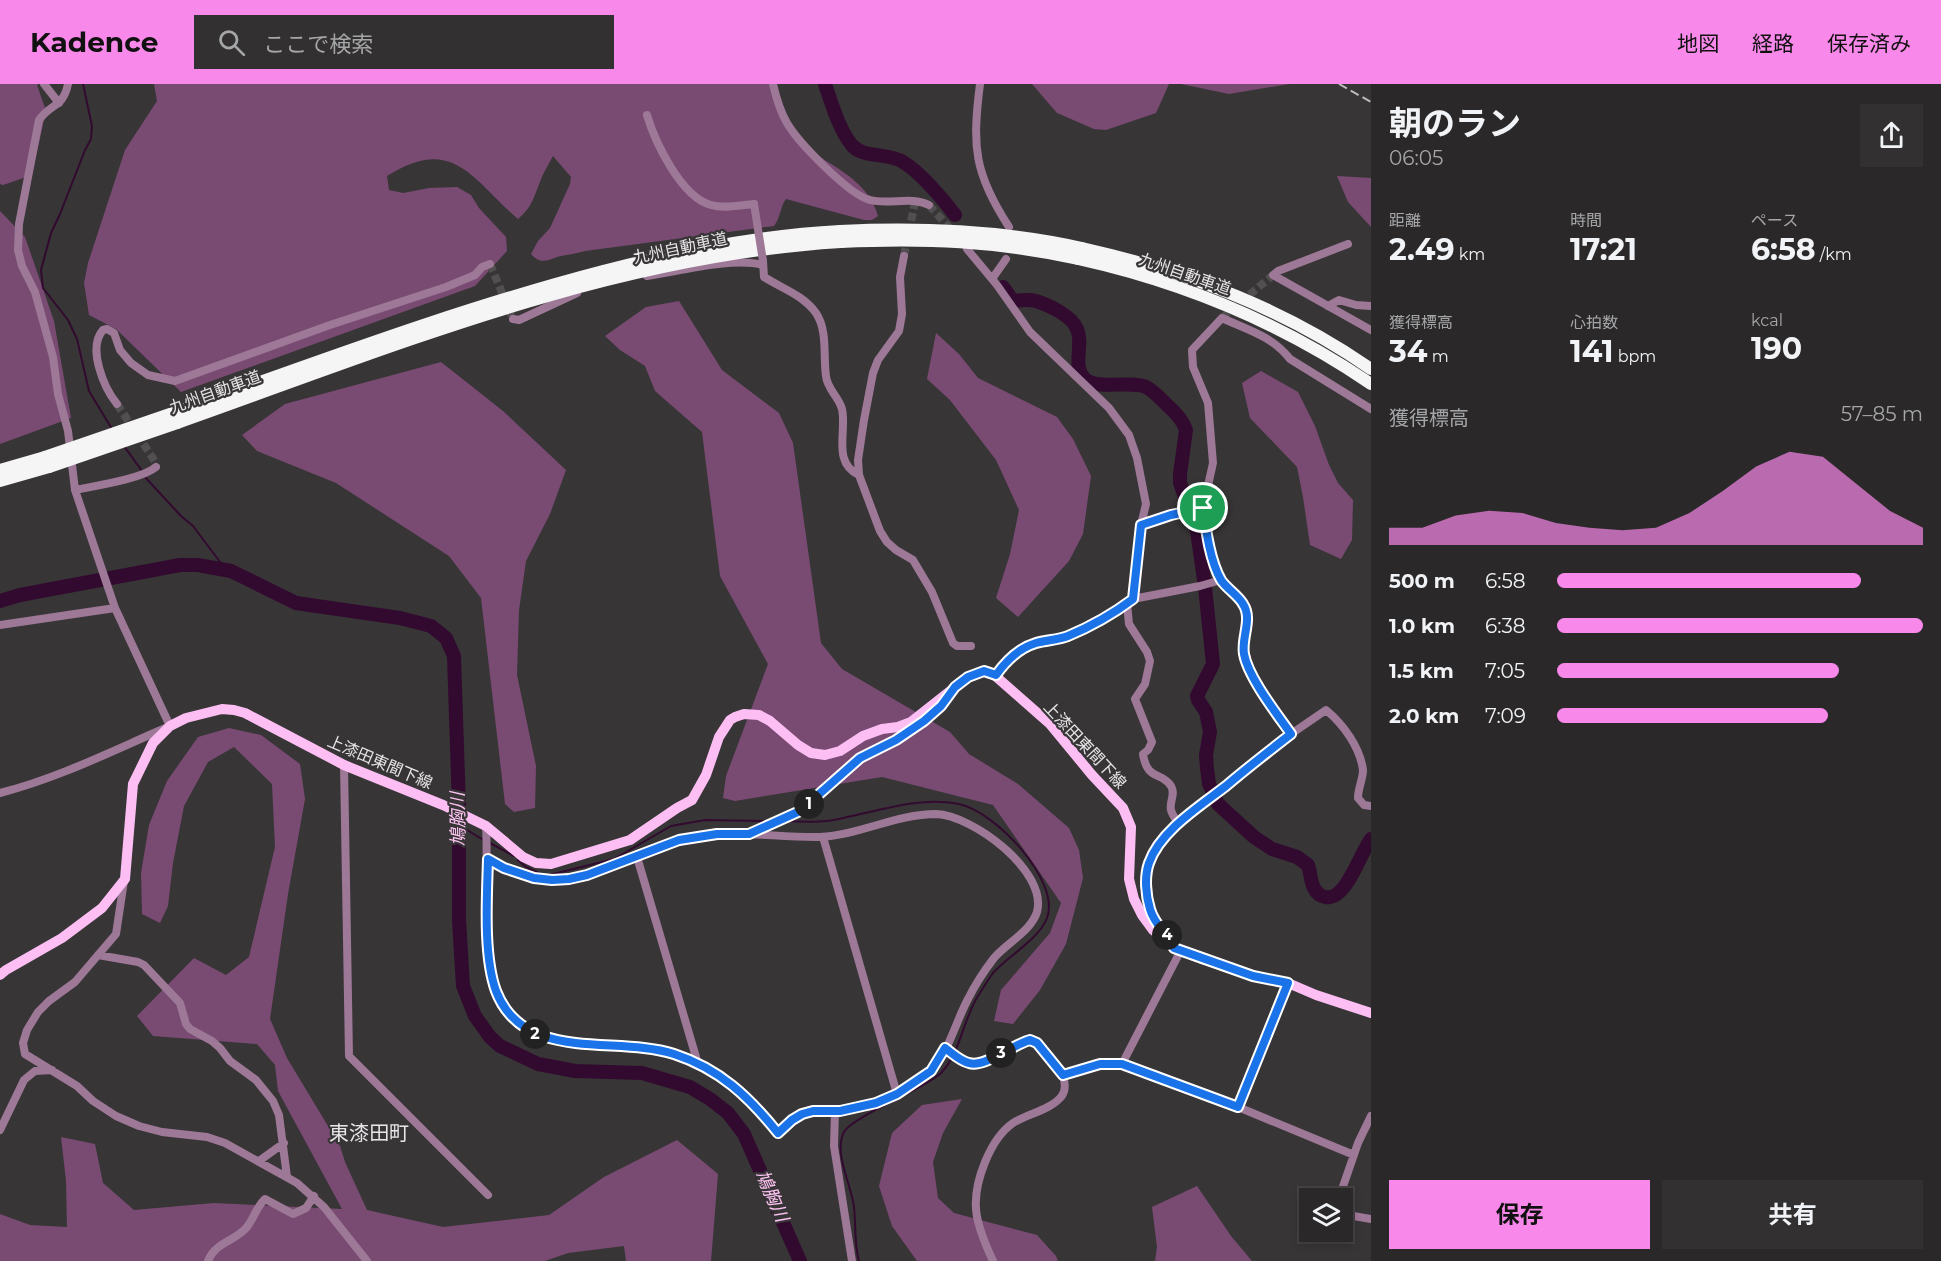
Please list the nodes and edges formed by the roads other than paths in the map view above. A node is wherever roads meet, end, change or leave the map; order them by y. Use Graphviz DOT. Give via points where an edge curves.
graph roads {
  1 [pos="44,84"];
  2 [pos="68,84"];
  3 [pos="773,84"];
  4 [pos="980,84"];
  5 [pos="60,104"];
  6 [pos="647,115"];
  7 [pos="929,205"];
  8 [pos="1009,227"];
  9 [pos="1348,244"];
  10 [pos="967,249"];
  11 [pos="1080,254"];
  12 [pos="904,256"];
  13 [pos="1006,259"];
  14 [pos="763,263"];
  15 [pos="490,264"];
  16 [pos="992,279"];
  17 [pos="1328,306"];
  18 [pos="1371,306"];
  19 [pos="513,319"];
  20 [pos="1371,330"];
  21 [pos="1371,369"];
  22 [pos="1371,384"];
  23 [pos="117,404"];
  24 [pos="1371,409"];
  25 [pos="47,462"];
  26 [pos="156,467"];
  27 [pos="0,470"];
  28 [pos="859,475"];
  29 [pos="0,482"];
  30 [pos="75,489"];
  31 [pos="1203,508"];
  32 [pos="1141,525"];
  33 [pos="1221,580"];
  34 [pos="1130,601"];
  35 [pos="115,608"];
  36 [pos="0,625"];
  37 [pos="971,646"];
  38 [pos="996,675"];
  39 [pos="955,687"];
  40 [pos="170,726"];
  41 [pos="1291,734"];
  42 [pos="344,765"];
  43 [pos="0,793"];
  44 [pos="1371,806"];
  45 [pos="1178,823"];
  46 [pos="486,826"];
  47 [pos="749,834"];
  48 [pos="823,837"];
  49 [pos="637,857"];
  50 [pos="488,859"];
  51 [pos="125,879"];
  52 [pos="1178,949"];
  53 [pos="98,955"];
  54 [pos="0,975"];
  55 [pos="1288,983"];
  56 [pos="1371,1013"];
  57 [pos="945,1048"];
  58 [pos="698,1064"];
  59 [pos="1122,1064"];
  60 [pos="54,1070"];
  61 [pos="1063,1075"];
  62 [pos="897,1094"];
  63 [pos="1238,1107"];
  64 [pos="835,1111"];
  65 [pos="1371,1116"];
  66 [pos="0,1130"];
  67 [pos="284,1143"];
  68 [pos="1354,1155"];
  69 [pos="260,1161"];
  70 [pos="288,1177"];
  71 [pos="1342,1188"];
  72 [pos="488,1195"];
  73 [pos="314,1196"];
  74 [pos="1353,1216"];
  75 [pos="1371,1219"];
  76 [pos="208,1261"];
  77 [pos="367,1261"];
  78 [pos="852,1261"];
  79 [pos="993,1261"];
  1 -- 5 [label="street"];
  2 -- 5 [label="street"];
  3 -- 7 [label="street" via="787,124 844,185 864,199"];
  4 -- 8 [label="street" via="976,141 981,173 986,190"];
  5 -- 30 [label="street" via="39,120 18,250 35,292 53,357"];
  6 -- 14 [label="street, bridge" via="662,152 694,195 716,206 754,204"];
  9 -- 17 [label="street" via="1273,275"];
  10 -- 16 [label="street"];
  11 -- 21 [label="highway, 九州自動車道" via="1189,277 1228,291 1318,336"];
  11 -- 22 [label="highway, 九州自動車道" via="1222,304 1309,345"];
  11 -- 25 [label="highway, 九州自動車道, bridge" via="991,243 840,237 657,268 558,293"];
  12 -- 28 [label="street" via="899,331 873,373 858,460"];
  13 -- 16 [label="street"];
  14 -- 19 [label="street" via="732,263 638,278 585,290 519,320"];
  14 -- 28 [label="street" via="764,277 803,299 821,324 826,379 841,406 843,457 847,467"];
  15 -- 23 [label="street" via="446,287 175,381 148,375 127,359 114,333 103,330 97,352 102,378"];
  16 -- 32 [label="street" via="1030,332 1109,408 1129,435 1146,504"];
  17 -- 18 [label="street" via="1339,300"];
  17 -- 20 [label="street"];
  24 -- 31 [label="street" via="1290,359 1270,339 1222,318 1192,350 1191,358 1208,403 1213,463"];
  25 -- 27 [label="highway, 九州自動車道"];
  25 -- 29 [label="highway, 九州自動車道"];
  26 -- 30 [label="street" via="150,472"];
  28 -- 37 [label="street" via="887,543 913,560 932,592 953,643"];
  30 -- 35 [label="street"];
  31 -- 32 [label="street"];
  31 -- 33 [label="street" via="1206,534"];
  32 -- 34 [label="street"];
  33 -- 34 [label="street"];
  33 -- 41 [label="street" via="1244,604 1247,617 1243,646 1249,668"];
  34 -- 38 [label="street" via="1088,628 1023,648"];
  34 -- 45 [label="street" via="1129,624 1150,660 1145,684 1135,699 1152,742 1143,754 1144,764 1173,790 1171,808"];
  35 -- 36 [label="street"];
  35 -- 40 [label="street"];
  38 -- 39 [label="main road, 上漆田東間下線" via="977,673"];
  38 -- 52 [label="main road, 上漆田東間下線" via="1050,724 1122,808 1131,827 1129,879 1134,899 1153,930"];
  39 -- 46 [label="main road, 上漆田東間下線" via="911,722 863,736 840,751 825,755 811,753 759,715 735,717 719,737 706,775 692,800 630,840 602,850 551,864 536,863"];
  39 -- 47 [label="street" via="924,721 860,758 800,811"];
  40 -- 42 [label="main road, 上漆田東間下線" via="204,712 234,710"];
  40 -- 43 [label="street" via="83,764"];
  40 -- 51 [label="main road, 上漆田東間下線" via="153,743 133,783"];
  41 -- 44 [label="street" via="1326,710 1333,716 1359,754 1363,770 1358,798"];
  41 -- 45 [label="street"];
  42 -- 46 [label="main road, 上漆田東間下線"];
  42 -- 72 [label="street" via="349,1056"];
  45 -- 52 [label="street" via="1155,850 1146,881 1150,911"];
  46 -- 50 [label="street"];
  47 -- 48 [label="street"];
  47 -- 49 [label="street" via="696,836"];
  48 -- 57 [label="street" via="917,815 955,817 997,840 1032,883 1036,914 977,982"];
  48 -- 62 [label="street"];
  49 -- 50 [label="street" via="587,875 552,880 534,878"];
  49 -- 58 [label="street"];
  50 -- 58 [label="street" via="492,975 496,991 513,1019 536,1034 574,1043 646,1048"];
  51 -- 53 [label="street" via="116,934"];
  51 -- 54 [label="main road" via="102,908 62,938"];
  52 -- 55 [label="main road, 上漆田東間下線" via="1253,976"];
  52 -- 59 [label="street"];
  53 -- 60 [label="street" via="75,982 48,1000 22,1043 25,1054"];
  53 -- 67 [label="street" via="138,962 149,969 180,1003 190,1029 212,1041 230,1061 256,1080 273,1101"];
  55 -- 56 [label="main road, 上漆田東間下線"];
  55 -- 63 [label="street"];
  57 -- 61 [label="street" via="976,1065 1030,1040 1037,1043"];
  57 -- 62 [label="street" via="931,1071"];
  58 -- 64 [label="street" via="741,1091 778,1133 802,1114"];
  59 -- 61 [label="street" via="1100,1064"];
  59 -- 63 [label="street"];
  60 -- 66 [label="street" via="36,1071 24,1080"];
  60 -- 69 [label="street" via="116,1116 162,1132 215,1139"];
  61 -- 79 [label="street" via="1064,1095 1012,1124 983,1164 976,1212"];
  62 -- 64 [label="street" via="876,1103"];
  63 -- 68 [label="street"];
  64 -- 78 [label="street" via="834,1146"];
  65 -- 68 [label="street"];
  67 -- 69 [label="street"];
  67 -- 70 [label="street"];
  68 -- 71 [label="street"];
  69 -- 70 [label="street"];
  70 -- 73 [label="street"];
  73 -- 76 [label="street" via="306,1208 293,1214 265,1199 246,1229 219,1245"];
  73 -- 77 [label="street"];
  74 -- 75 [label="street"];
}
